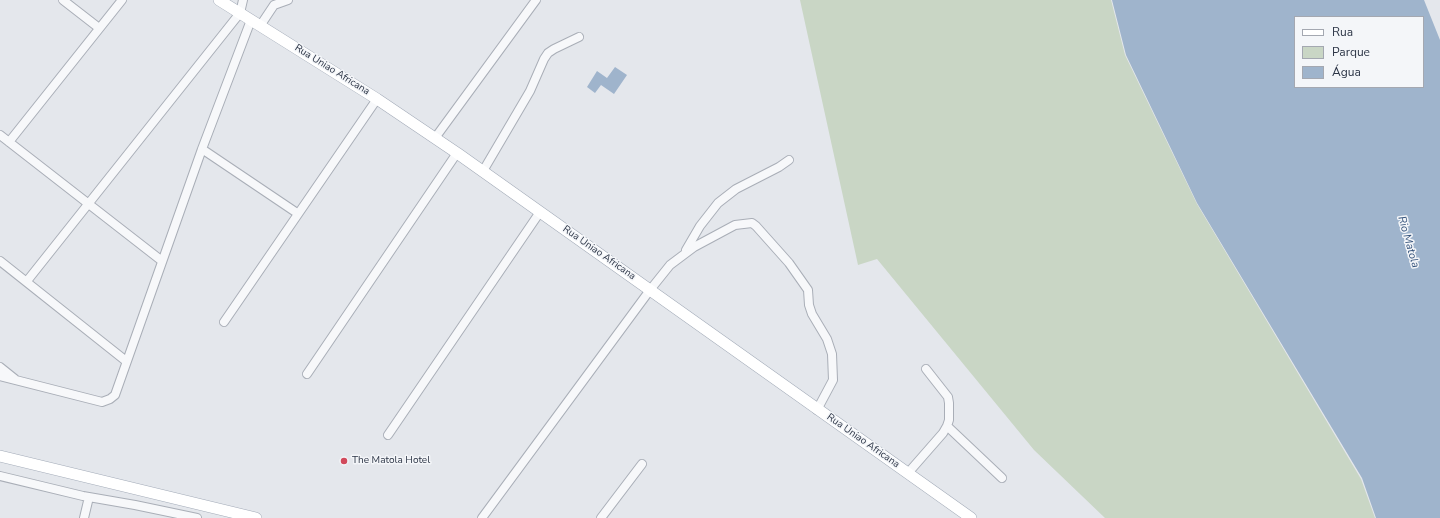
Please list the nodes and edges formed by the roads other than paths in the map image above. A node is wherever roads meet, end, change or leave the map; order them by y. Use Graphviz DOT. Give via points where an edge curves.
graph roads {
  1 [pos="63,0"];
  2 [pos="122,0"];
  3 [pos="219,0"];
  4 [pos="243,0"];
  5 [pos="288,0"];
  6 [pos="536,0"];
  7 [pos="240,13"];
  8 [pos="255,23"];
  9 [pos="99,28"];
  10 [pos="579,37"];
  11 [pos="377,98"];
  12 [pos="0,135"];
  13 [pos="435,138"];
  14 [pos="10,142"];
  15 [pos="202,149"];
  16 [pos="457,153"];
  17 [pos="789,160"];
  18 [pos="483,171"];
  19 [pos="88,204"];
  20 [pos="540,212"];
  21 [pos="297,214"];
  22 [pos="685,253"];
  23 [pos="0,261"];
  24 [pos="162,261"];
  25 [pos="27,281"];
  26 [pos="650,290"];
  27 [pos="224,322"];
  28 [pos="126,360"];
  29 [pos="0,367"];
  30 [pos="926,369"];
  31 [pos="307,374"];
  32 [pos="0,376"];
  33 [pos="17,380"];
  34 [pos="817,410"];
  35 [pos="947,426"];
  36 [pos="388,435"];
  37 [pos="0,456"];
  38 [pos="642,464"];
  39 [pos="908,473"];
  40 [pos="0,476"];
  41 [pos="1002,478"];
  42 [pos="90,497"];
  43 [pos="84,518"];
  44 [pos="197,518"];
  45 [pos="256,518"];
  46 [pos="482,518"];
  47 [pos="601,518"];
  48 [pos="971,518"];
  1 -- 9 [label="street"];
  2 -- 9 [label="street"];
  3 -- 7 [label="main road, Rua Uniao Africana"];
  4 -- 7 [label="street"];
  5 -- 8 [label="street" via="274,6"];
  6 -- 13 [label="street"];
  7 -- 8 [label="main road, Rua Uniao Africana"];
  7 -- 19 [label="street"];
  8 -- 11 [label="main road, Rua Uniao Africana"];
  8 -- 15 [label="street"];
  9 -- 14 [label="street"];
  10 -- 18 [label="street" via="548,53 530,91"];
  11 -- 13 [label="main road, Rua Uniao Africana"];
  11 -- 21 [label="street"];
  12 -- 14 [label="street"];
  13 -- 16 [label="main road, Rua Uniao Africana"];
  14 -- 19 [label="street"];
  15 -- 21 [label="street"];
  15 -- 24 [label="street"];
  16 -- 18 [label="main road, Rua Uniao Africana"];
  16 -- 31 [label="street"];
  17 -- 22 [label="street" via="718,203 700,226"];
  18 -- 20 [label="main road, Rua Uniao Africana"];
  19 -- 24 [label="street"];
  19 -- 25 [label="street"];
  20 -- 26 [label="main road, Rua Uniao Africana"];
  20 -- 36 [label="street"];
  21 -- 27 [label="street"];
  22 -- 26 [label="street" via="670,265"];
  22 -- 34 [label="street" via="727,228 752,224 789,263 808,290 812,314 827,339 832,354 833,380"];
  23 -- 25 [label="street"];
  24 -- 28 [label="street"];
  25 -- 28 [label="street"];
  26 -- 34 [label="main road, Rua Uniao Africana"];
  26 -- 46 [label="street"];
  28 -- 33 [label="street" via="115,395 102,402"];
  29 -- 33 [label="street"];
  30 -- 35 [label="street" via="948,397 950,408"];
  32 -- 33 [label="street"];
  34 -- 39 [label="main road, Rua Uniao Africana"];
  35 -- 39 [label="street"];
  35 -- 41 [label="street"];
  37 -- 45 [label="main road"];
  38 -- 47 [label="street"];
  39 -- 48 [label="main road, Rua Uniao Africana"];
  40 -- 42 [label="street"];
  42 -- 43 [label="street"];
  42 -- 44 [label="street"];
}
